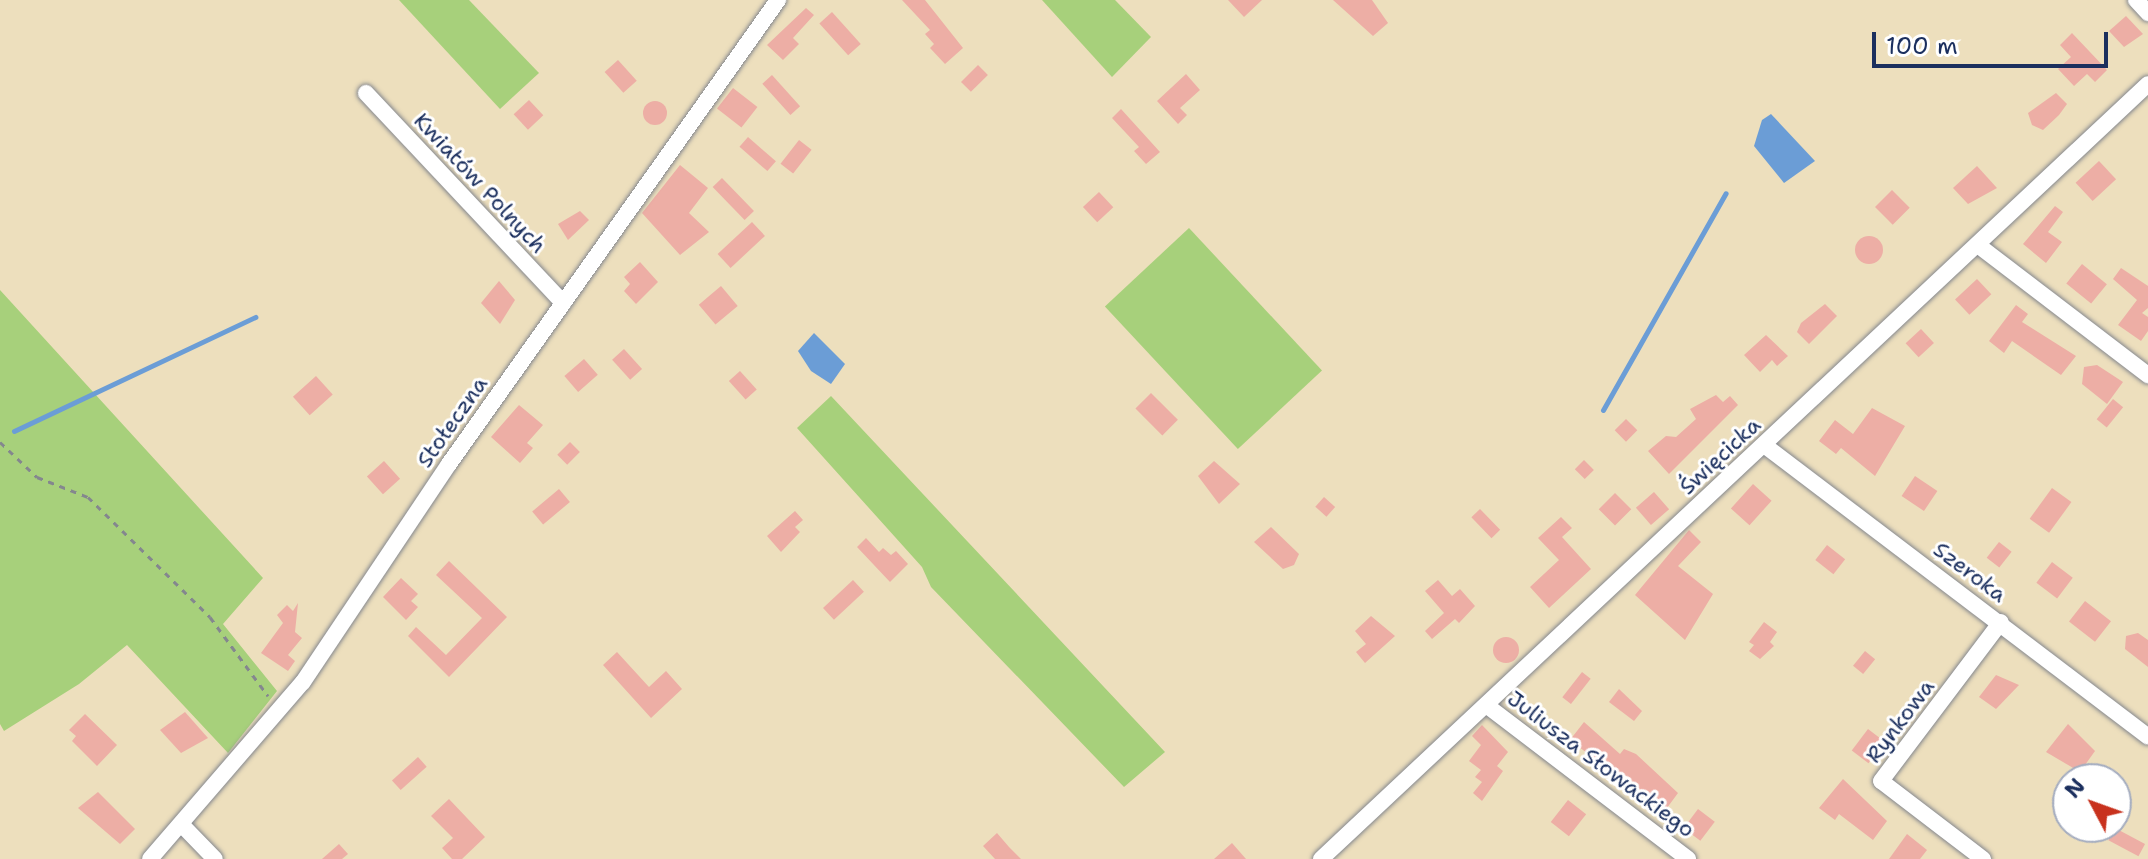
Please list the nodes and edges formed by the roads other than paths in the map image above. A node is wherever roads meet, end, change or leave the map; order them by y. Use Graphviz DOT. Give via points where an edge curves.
graph roads {
  1 [pos="778,0"];
  2 [pos="2136,0"];
  3 [pos="2148,13"];
  4 [pos="2148,84"];
  5 [pos="366,93"];
  6 [pos="1979,246"];
  7 [pos="563,303"];
  8 [pos="2148,375"];
  9 [pos="1764,445"];
  10 [pos="2001,622"];
  11 [pos="1486,705"];
  12 [pos="2148,737"];
  13 [pos="182,825"];
  14 [pos="150,859"];
  15 [pos="215,859"];
  16 [pos="1321,859"];
  17 [pos="1688,859"];
  18 [pos="1983,859"];
  1 -- 7 [label="street, Stołeczna"];
  2 -- 3 [label="street"];
  4 -- 6 [label="street, Święcicka"];
  5 -- 7 [label="street, Kwiatów Polnych"];
  6 -- 8 [label="street"];
  6 -- 9 [label="street, Święcicka"];
  7 -- 13 [label="street, Stołeczna" via="279,711"];
  9 -- 10 [label="street, Szeroka"];
  9 -- 11 [label="street, Święcicka"];
  10 -- 12 [label="street, Szeroka"];
  10 -- 18 [label="street, Rynkowa" via="1881,781"];
  11 -- 16 [label="street, Święcicka"];
  11 -- 17 [label="street, Juliusza Słowackiego"];
  13 -- 14 [label="street, Stołeczna"];
  13 -- 15 [label="street"];
}
